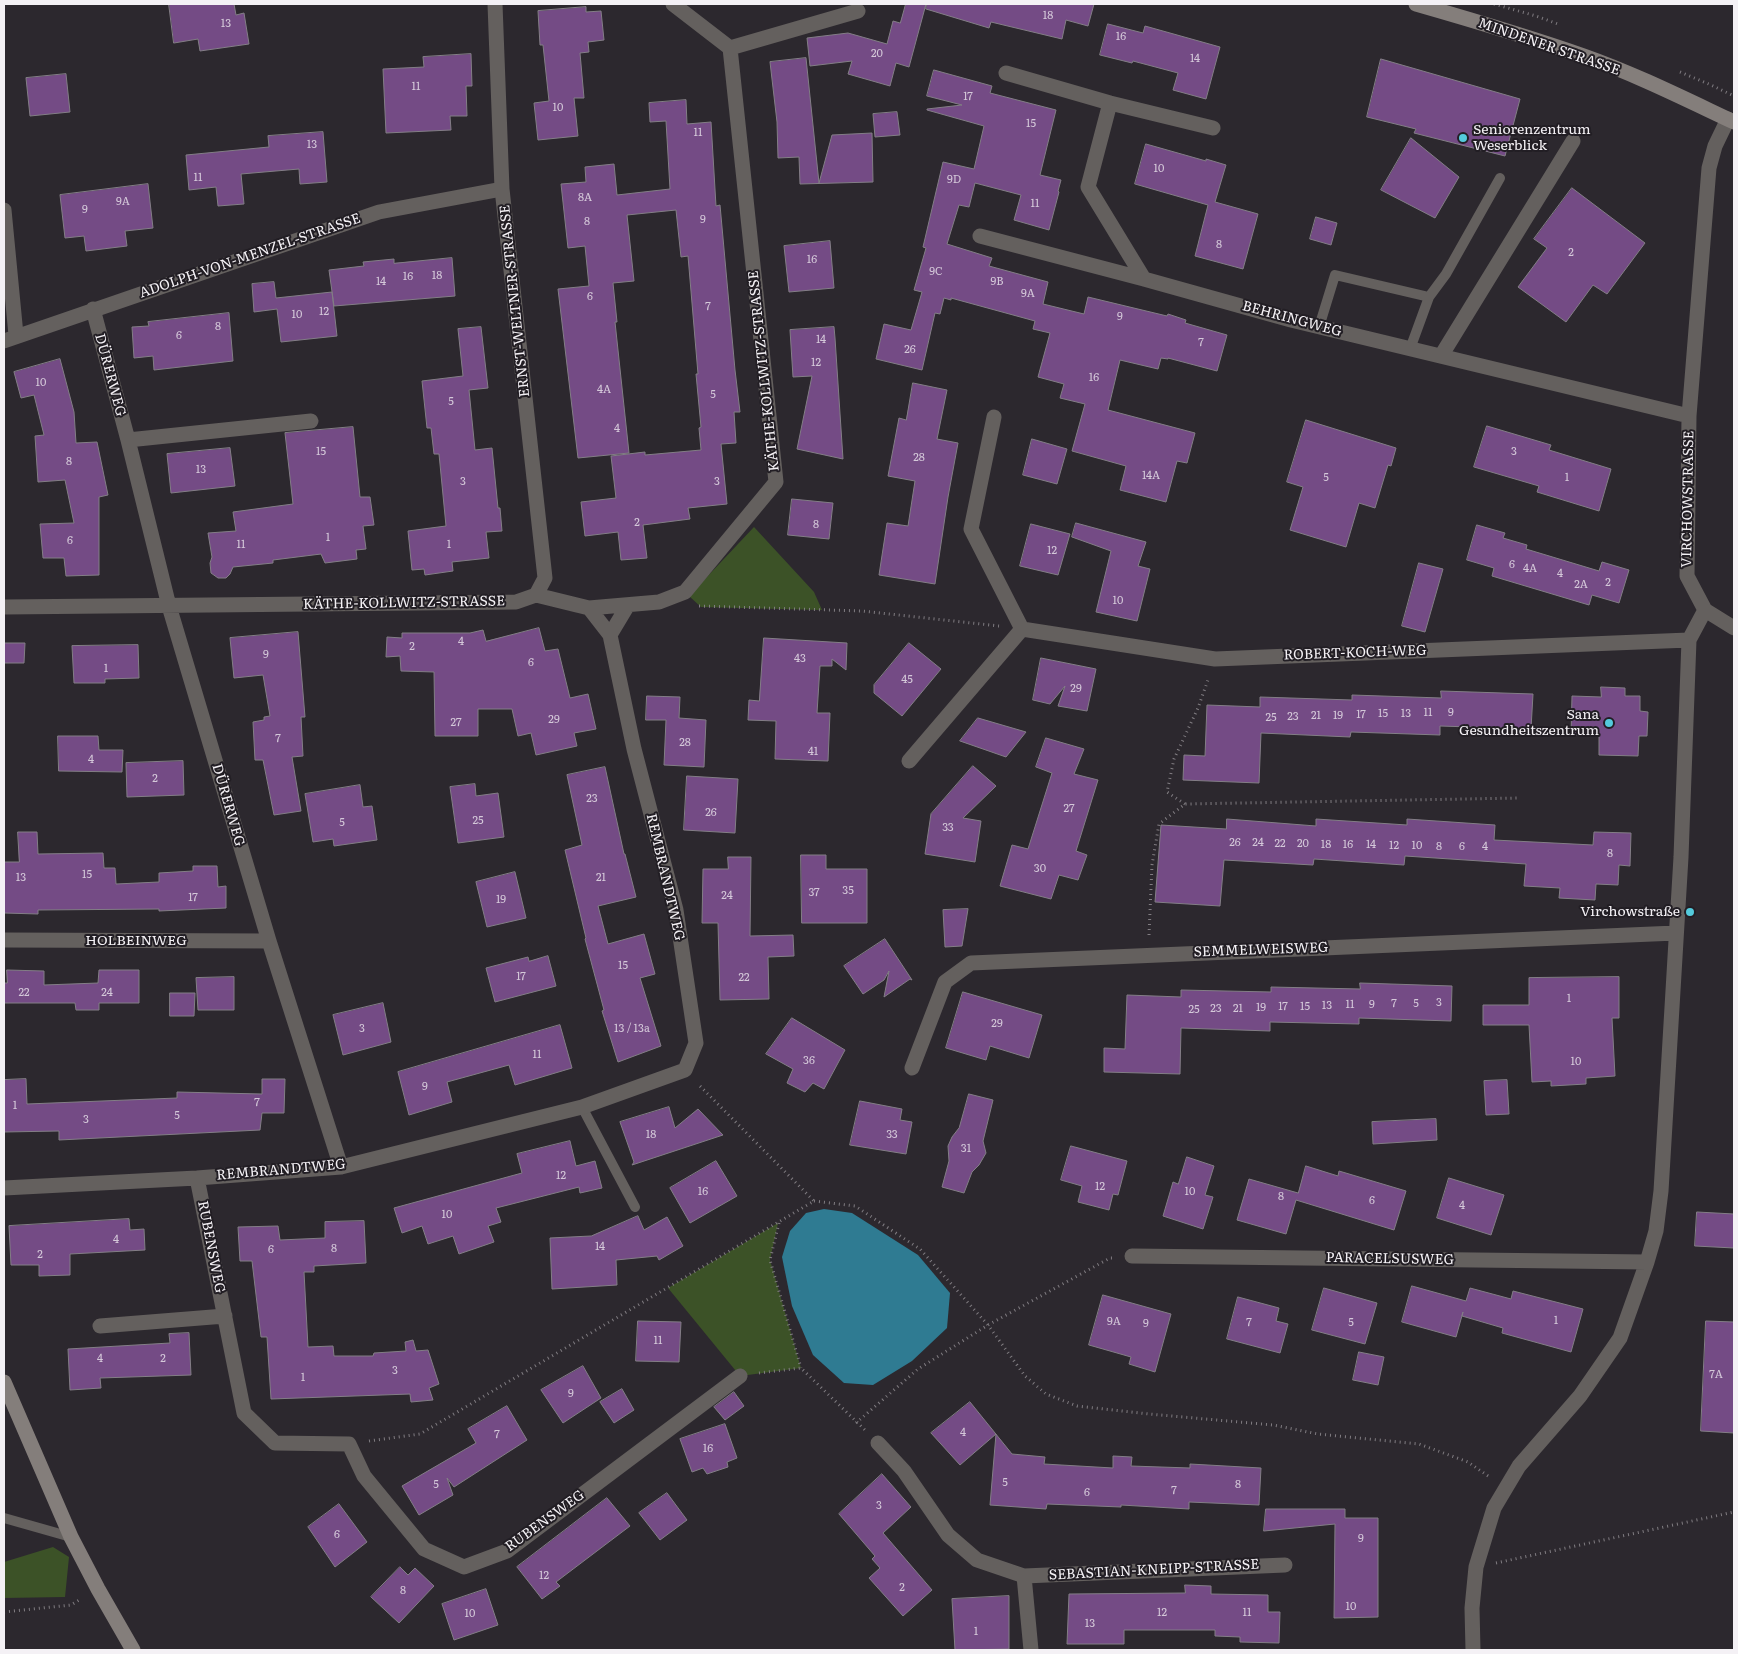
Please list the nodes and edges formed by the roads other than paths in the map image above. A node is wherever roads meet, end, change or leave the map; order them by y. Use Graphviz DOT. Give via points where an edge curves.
graph roads {
  1 [pos="494,4"];
  2 [pos="673,4"];
  3 [pos="1416,4"];
  4 [pos="858,11"];
  5 [pos="730,48"];
  6 [pos="1006,73"];
  7 [pos="1110,103"];
  8 [pos="1731,121"];
  9 [pos="1213,128"];
  10 [pos="1573,141"];
  11 [pos="1500,178"];
  12 [pos="502,189"];
  13 [pos="4,210"];
  14 [pos="980,236"];
  15 [pos="1144,279"];
  16 [pos="1429,297"];
  17 [pos="93,310"];
  18 [pos="1319,327"];
  19 [pos="10,338"];
  20 [pos="1410,349"];
  21 [pos="1441,356"];
  22 [pos="1689,416"];
  23 [pos="994,418"];
  24 [pos="311,421"];
  25 [pos="128,440"];
  26 [pos="536,595"];
  27 [pos="628,605"];
  28 [pos="169,606"];
  29 [pos="4,607"];
  30 [pos="590,608"];
  31 [pos="1705,610"];
  32 [pos="1734,628"];
  33 [pos="1022,629"];
  34 [pos="610,635"];
  35 [pos="1689,640"];
  36 [pos="908,761"];
  37 [pos="1676,933"];
  38 [pos="4,940"];
  39 [pos="269,941"];
  40 [pos="912,1068"];
  41 [pos="582,1107"];
  42 [pos="341,1167"];
  43 [pos="197,1178"];
  44 [pos="4,1188"];
  45 [pos="635,1207"];
  46 [pos="1132,1256"];
  47 [pos="1648,1262"];
  48 [pos="225,1316"];
  49 [pos="100,1326"];
  50 [pos="740,1376"];
  51 [pos="4,1382"];
  52 [pos="878,1443"];
  53 [pos="4,1518"];
  54 [pos="71,1537"];
  55 [pos="1285,1564"];
  56 [pos="1024,1576"];
  57 [pos="133,1650"];
  58 [pos="1030,1650"];
  59 [pos="1473,1650"];
  1 -- 12 [label="street, ERNST-WELTNER-STRASSE"];
  2 -- 5 [label="street"];
  3 -- 8 [label="main road, MINDENER STRASSE" via="1585,56"];
  4 -- 5 [label="street"];
  5 -- 27 [label="street, KÄTHE-KOLLWITZ-STRASSE" via="776,482 684,592 659,602"];
  6 -- 7 [label="street"];
  7 -- 9 [label="street"];
  7 -- 15 [label="street" via="1088,187"];
  8 -- 22 [label="street, VIRCHOWSTRASSE" via="1715,146 1709,168"];
  10 -- 21 [label="street"];
  11 -- 16 [label="lane" via="1446,274"];
  12 -- 17 [label="street, ADOLPH-VON-MENZEL-STRASSE" via="379,212"];
  12 -- 26 [label="street, ERNST-WELTNER-STRASSE" via="545,578"];
  13 -- 19 [label="street"];
  14 -- 15 [label="street, BEHRINGWEG"];
  15 -- 18 [label="street, BEHRINGWEG"];
  16 -- 18 [label="lane" via="1335,275"];
  16 -- 20 [label="lane"];
  17 -- 19 [label="street, ADOLPH-VON-MENZEL-STRASSE"];
  17 -- 25 [label="street, DÜRERWEG"];
  18 -- 20 [label="street, BEHRINGWEG"];
  20 -- 21 [label="street, BEHRINGWEG"];
  21 -- 22 [label="street, BEHRINGWEG"];
  22 -- 31 [label="street, VIRCHOWSTRASSE" via="1687,576"];
  23 -- 33 [label="street" via="971,529"];
  24 -- 25 [label="street"];
  25 -- 28 [label="street, DÜRERWEG"];
  26 -- 28 [label="street, KÄTHE-KOLLWITZ-STRASSE" via="516,602"];
  26 -- 30 [label="street, KÄTHE-KOLLWITZ-STRASSE"];
  27 -- 30 [label="street, KÄTHE-KOLLWITZ-STRASSE"];
  27 -- 34 [label="street"];
  28 -- 29 [label="street"];
  28 -- 39 [label="street, DÜRERWEG"];
  30 -- 34 [label="street, REMBRANDTWEG"];
  31 -- 32 [label="street"];
  31 -- 35 [label="street"];
  33 -- 35 [label="street, ROBERT-KOCH-WEG" via="1215,659"];
  33 -- 36 [label="street"];
  34 -- 41 [label="street, REMBRANDTWEG" via="634,749 676,910 696,1043 684,1070"];
  35 -- 37 [label="street"];
  37 -- 40 [label="street, SEMMELWEISWEG" via="971,963 945,982"];
  37 -- 47 [label="street" via="1661,1191"];
  38 -- 39 [label="street, HOLBEINWEG"];
  39 -- 42 [label="street, DÜRERWEG"];
  41 -- 42 [label="street, REMBRANDTWEG"];
  41 -- 45 [label="lane"];
  42 -- 43 [label="street, REMBRANDTWEG"];
  43 -- 44 [label="street, REMBRANDTWEG"];
  43 -- 48 [label="street, RUBENSWEG"];
  46 -- 47 [label="street, PARACELSUSWEG"];
  47 -- 59 [label="street" via="1620,1338 1580,1396 1520,1466 1494,1508 1476,1567 1472,1608"];
  48 -- 49 [label="street"];
  48 -- 50 [label="street, RUBENSWEG" via="244,1413 275,1443 349,1444 364,1476 424,1549 464,1567 507,1551"];
  51 -- 54 [label="main road"];
  52 -- 56 [label="street, SEBASTIAN-KNEIPP-STRASSE" via="904,1471 948,1535 977,1560"];
  53 -- 54 [label="lane"];
  54 -- 57 [label="main road"];
  55 -- 56 [label="street, SEBASTIAN-KNEIPP-STRASSE"];
  56 -- 58 [label="street"];
}
